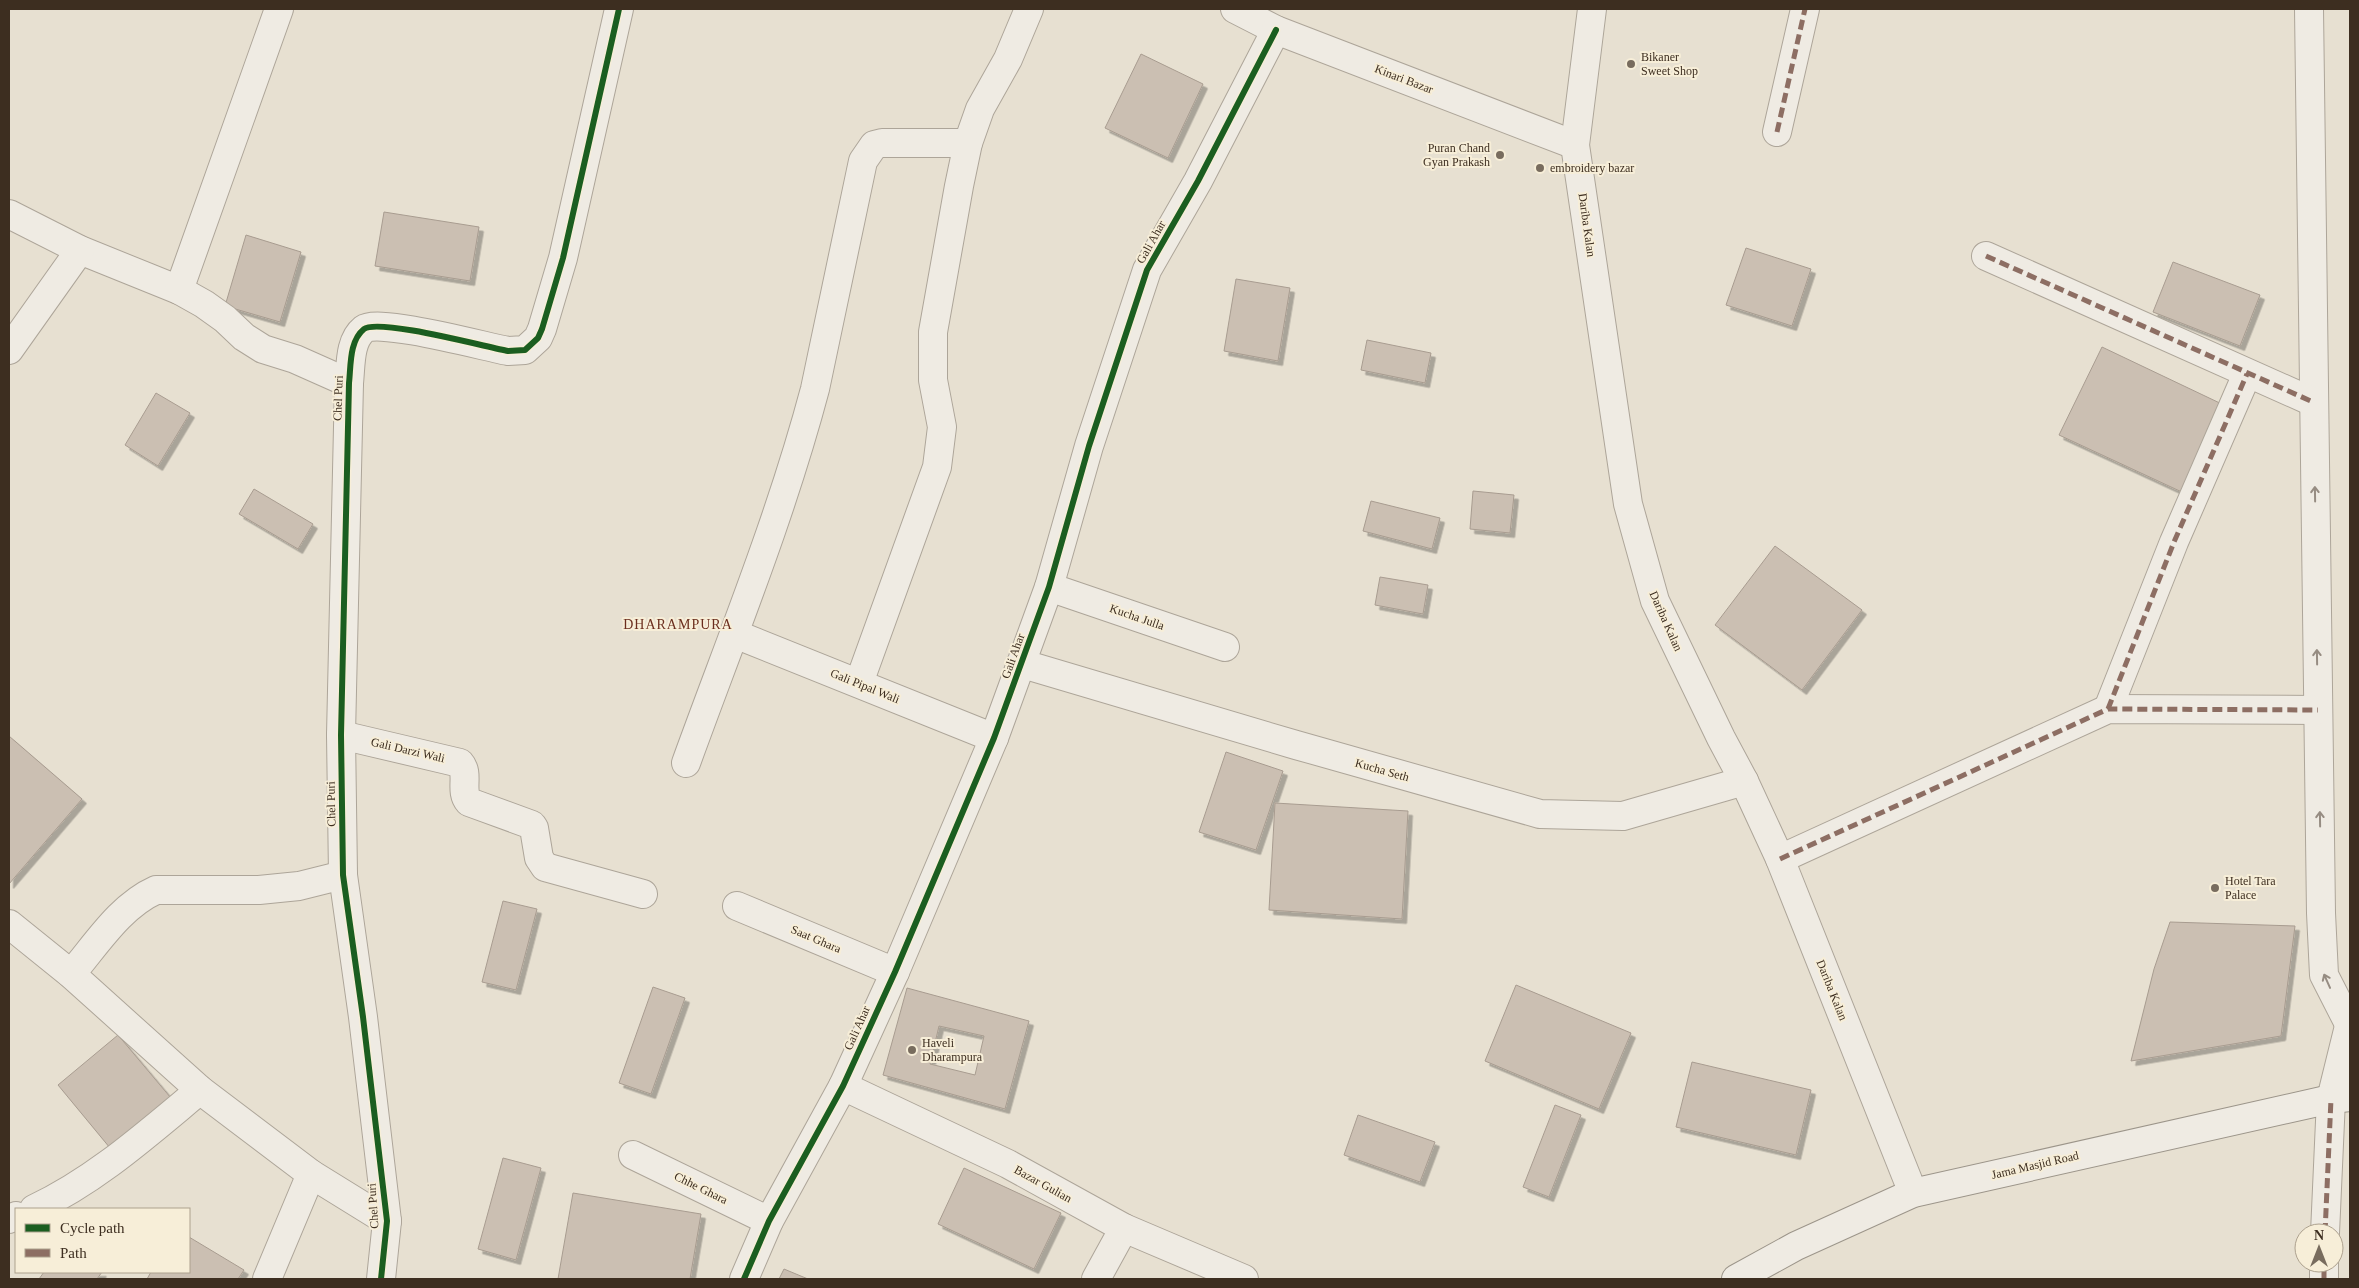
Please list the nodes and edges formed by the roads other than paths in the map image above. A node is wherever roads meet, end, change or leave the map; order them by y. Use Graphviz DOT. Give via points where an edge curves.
graph roads {
  1 [pos="619,9"];
  2 [pos="1029,9"];
  3 [pos="1235,9"];
  4 [pos="1592,9"];
  5 [pos="1804,9"];
  6 [pos="2309,9"];
  7 [pos="272,12"];
  8 [pos="1276,30"];
  9 [pos="1777,132"];
  10 [pos="968,143"];
  11 [pos="1575,145"];
  12 [pos="9,214"];
  13 [pos="80,250"];
  14 [pos="1986,256"];
  15 [pos="178,290"];
  16 [pos="9,350"];
  17 [pos="2246,374"];
  18 [pos="349,383"];
  19 [pos="2313,402"];
  20 [pos="1049,587"];
  21 [pos="735,634"];
  22 [pos="1225,647"];
  23 [pos="1023,664"];
  24 [pos="859,684"];
  25 [pos="2108,709"];
  26 [pos="2318,710"];
  27 [pos="341,735"];
  28 [pos="994,738"];
  29 [pos="686,763"];
  30 [pos="1744,781"];
  31 [pos="1780,860"];
  32 [pos="343,875"];
  33 [pos="643,894"];
  34 [pos="737,906"];
  35 [pos="9,924"];
  36 [pos="895,972"];
  37 [pos="71,974"];
  38 [pos="2350,1023"];
  39 [pos="843,1086"];
  40 [pos="200,1090"];
  41 [pos="2340,1098"];
  42 [pos="633,1155"];
  43 [pos="311,1174"];
  44 [pos="1913,1193"];
  45 [pos="36,1208"];
  46 [pos="387,1221"];
  47 [pos="769,1221"];
  48 [pos="2326,1223"];
  49 [pos="1124,1228"];
  50 [pos="266,1279"];
  51 [pos="381,1279"];
  52 [pos="744,1279"];
  53 [pos="1096,1279"];
  54 [pos="1244,1279"];
  55 [pos="1736,1279"];
  1 -- 18 [label="street, Chel Puri" via="563,258 538,338 525,350 516,352 372,325 364,328 354,342"];
  2 -- 10 [label="street" via="1008,59 980,109"];
  3 -- 8 [label="street, Kinari Bazar"];
  4 -- 11 [label="street, Dariba Kalan"];
  5 -- 9 [label="street"];
  6 -- 19 [label="street"];
  7 -- 15 [label="street"];
  8 -- 11 [label="street, Kinari Bazar"];
  8 -- 20 [label="street, Gali Ahar" via="1198,181 1147,270 1089,446"];
  10 -- 21 [label="street" via="882,143 874,145 862,161 809,413"];
  10 -- 24 [label="street" via="933,332 933,380 942,427 941,448"];
  11 -- 30 [label="street, Dariba Kalan" via="1628,504 1655,601"];
  12 -- 13 [label="street"];
  13 -- 15 [label="street"];
  13 -- 16 [label="street"];
  14 -- 17 [label="street"];
  15 -- 18 [label="street" via="204,304 263,349"];
  17 -- 19 [label="street"];
  17 -- 25 [label="street" via="2174,542"];
  18 -- 27 [label="street, Chel Puri"];
  26 -- 19 [label="street, one-way"];
  20 -- 22 [label="street, Kucha Julla"];
  20 -- 23 [label="street, Gali Ahar"];
  21 -- 24 [label="street, Gali Pipal Wali"];
  21 -- 29 [label="street"];
  23 -- 28 [label="street, Gali Ahar"];
  23 -- 30 [label="street, Kucha Seth" via="1540,814 1623,816"];
  24 -- 28 [label="street, Gali Pipal Wali"];
  25 -- 26 [label="street"];
  25 -- 31 [label="street"];
  38 -- 26 [label="street, one-way" via="2324,976"];
  27 -- 32 [label="street, Chel Puri"];
  27 -- 33 [label="street, Gali Darzi Wali" via="460,763 468,802 532,825 540,861 545,866"];
  28 -- 36 [label="street, Gali Ahar"];
  30 -- 31 [label="street, Dariba Kalan"];
  31 -- 44 [label="street, Dariba Kalan"];
  32 -- 37 [label="street" via="298,886 259,890 156,890 142,896 127,909"];
  32 -- 46 [label="street, Chel Puri"];
  34 -- 36 [label="street, Saat Ghara"];
  35 -- 37 [label="street"];
  36 -- 39 [label="street, Gali Ahar"];
  37 -- 40 [label="street"];
  38 -- 41 [label="street"];
  39 -- 47 [label="street, Gali Ahar"];
  39 -- 49 [label="street, Bazar Gulian" via="1008,1164"];
  40 -- 43 [label="street"];
  40 -- 45 [label="street" via="137,1144"];
  41 -- 44 [label="street, Jama Masjid Road"];
  41 -- 48 [label="street"];
  42 -- 47 [label="street, Chhe Ghara"];
  43 -- 46 [label="street"];
  43 -- 50 [label="street"];
  44 -- 55 [label="street, Jama Masjid Road" via="1796,1246"];
  46 -- 51 [label="street, Chel Puri"];
  47 -- 52 [label="street, Gali Ahar"];
  49 -- 53 [label="street"];
  49 -- 54 [label="street, Bazar Gulian"];
}
